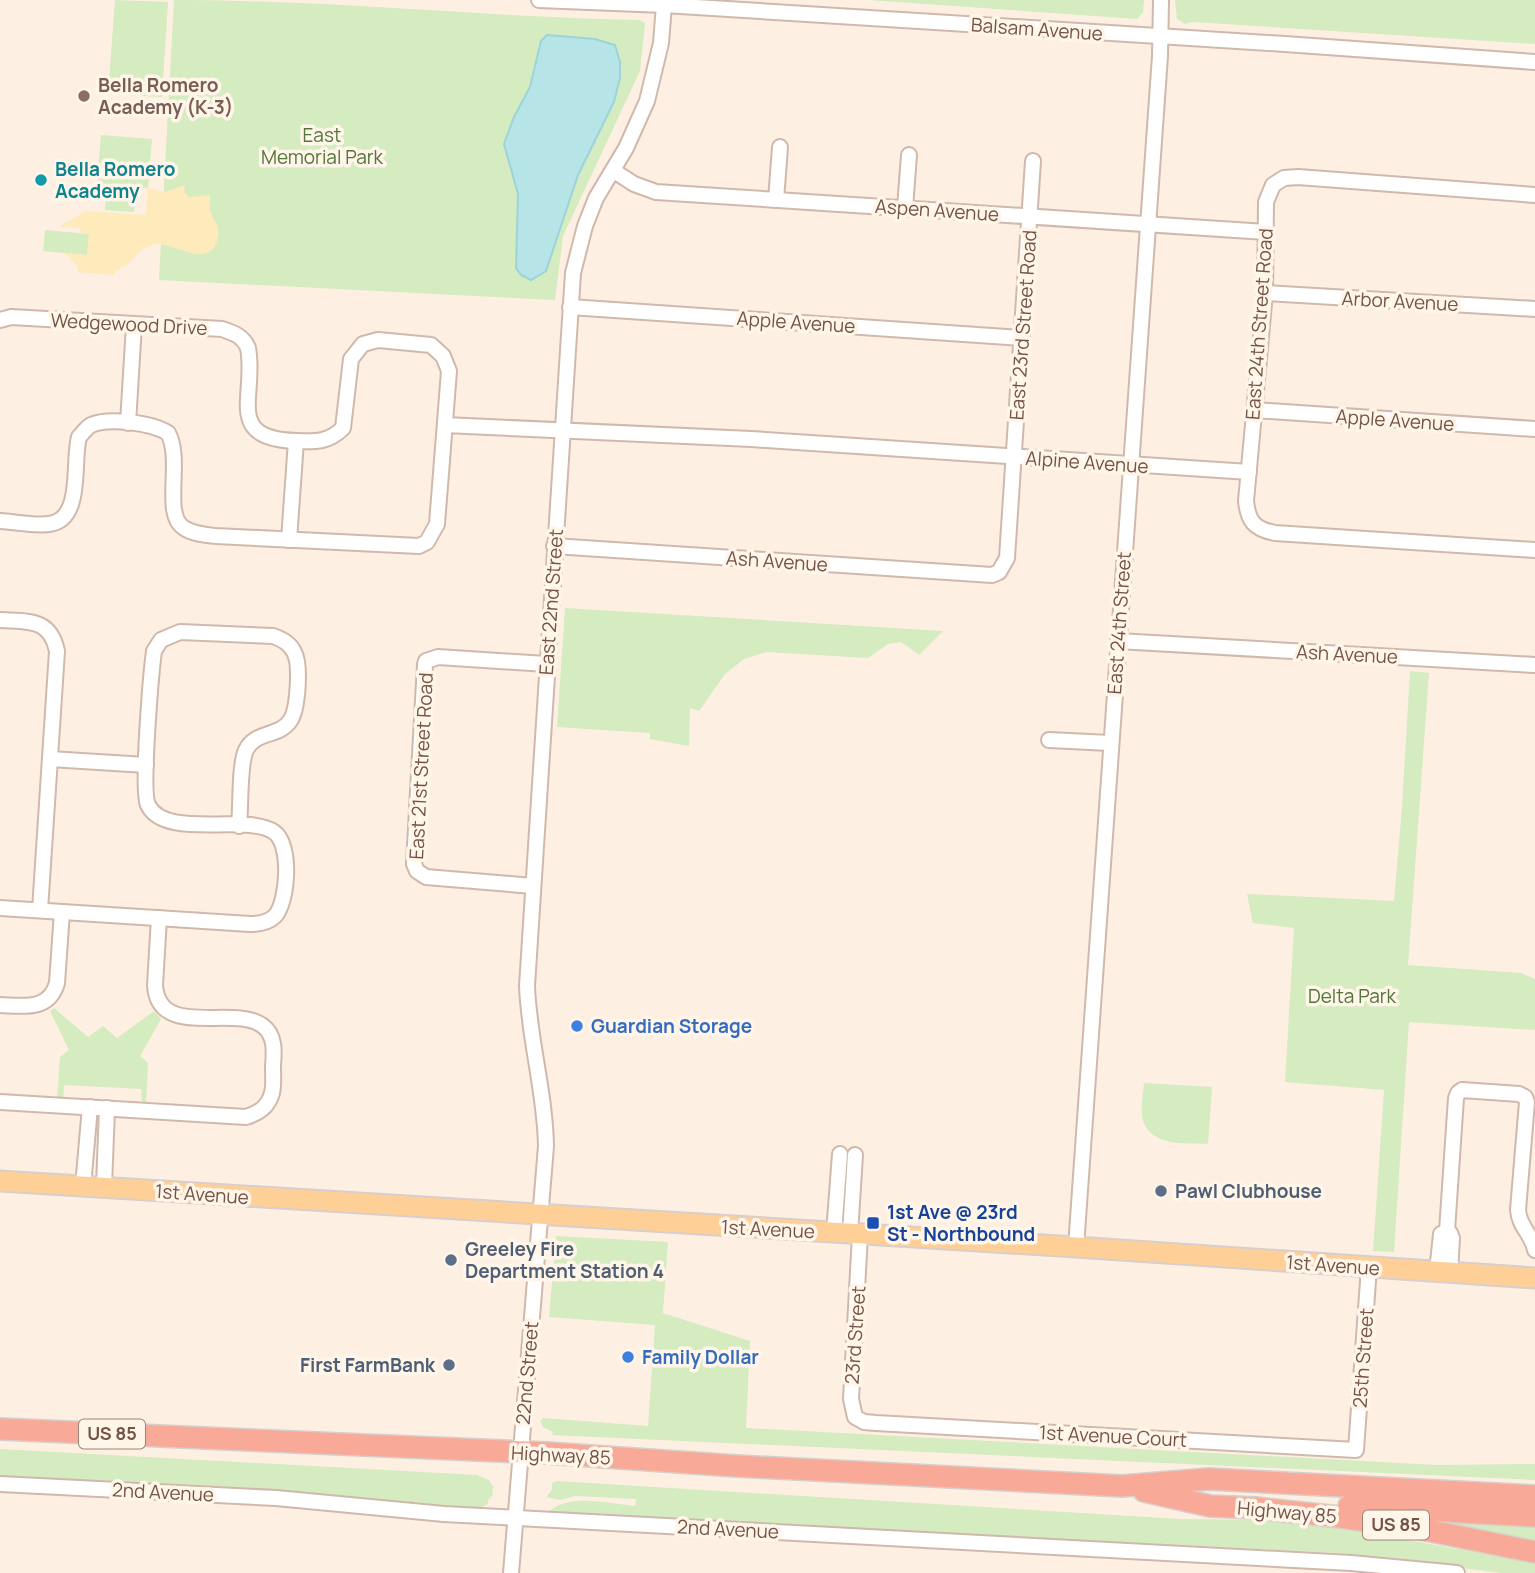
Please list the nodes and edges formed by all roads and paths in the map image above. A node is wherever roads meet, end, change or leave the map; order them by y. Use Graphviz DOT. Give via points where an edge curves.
graph roads {
  1 [pos="539,0"];
  2 [pos="1161,0"];
  3 [pos="664,5"];
  4 [pos="1158,37"];
  5 [pos="1535,62"];
  6 [pos="780,148"];
  7 [pos="909,155"];
  8 [pos="1033,160"];
  9 [pos="614,171"];
  10 [pos="1535,195"];
  11 [pos="776,200"];
  12 [pos="905,208"];
  13 [pos="1031,216"];
  14 [pos="1147,226"];
  15 [pos="1266,232"];
  16 [pos="1265,293"];
  17 [pos="570,307"];
  18 [pos="1535,309"];
  19 [pos="0,320"];
  20 [pos="134,325"];
  21 [pos="1022,338"];
  22 [pos="1254,410"];
  23 [pos="128,423"];
  24 [pos="445,425"];
  25 [pos="1535,429"];
  26 [pos="561,431"];
  27 [pos="296,441"];
  28 [pos="1014,457"];
  29 [pos="1130,464"];
  30 [pos="1249,472"];
  31 [pos="0,522"];
  32 [pos="289,540"];
  33 [pos="554,546"];
  34 [pos="1535,550"];
  35 [pos="999,572"];
  36 [pos="0,620"];
  37 [pos="1118,641"];
  38 [pos="546,664"];
  39 [pos="1535,665"];
  40 [pos="1049,740"];
  41 [pos="1110,743"];
  42 [pos="50,760"];
  43 [pos="146,765"];
  44 [pos="239,826"];
  45 [pos="533,886"];
  46 [pos="0,908"];
  47 [pos="40,910"];
  48 [pos="62,912"];
  49 [pos="159,918"];
  50 [pos="0,1005"];
  51 [pos="0,1102"];
  52 [pos="90,1107"];
  53 [pos="107,1108"];
  54 [pos="840,1154"];
  55 [pos="855,1155"];
  56 [pos="0,1181"];
  57 [pos="83,1186"];
  58 [pos="104,1187"];
  59 [pos="540,1215"];
  60 [pos="848,1234"];
  61 [pos="1076,1247"];
  62 [pos="1535,1250"];
  63 [pos="1369,1267"];
  64 [pos="1443,1272"];
  65 [pos="1535,1278"];
  66 [pos="871,1422"];
  67 [pos="0,1429"];
  68 [pos="1356,1450"];
  69 [pos="521,1452"];
  70 [pos="0,1484"];
  71 [pos="1122,1486"];
  72 [pos="1535,1496"];
  73 [pos="1256,1508"];
  74 [pos="1535,1516"];
  75 [pos="515,1518"];
  76 [pos="1535,1552"];
  77 [pos="511,1573"];
  78 [pos="1457,1573"];
  1 -- 3 [label="street, Balsam Avenue"];
  2 -- 4 [label="street, East 24th Street"];
  3 -- 4 [label="street, Balsam Avenue"];
  3 -- 9 [label="street, East 22nd Street" via="647,101"];
  4 -- 5 [label="street, Balsam Avenue"];
  4 -- 14 [label="street, East 24th Street"];
  6 -- 11 [label="street"];
  7 -- 12 [label="street"];
  8 -- 13 [label="street, East 23rd Street Road"];
  9 -- 11 [label="street, Aspen Avenue" via="656,192"];
  9 -- 17 [label="street, East 22nd Street" via="585,226"];
  10 -- 15 [label="street, East 24th Street Road" via="1284,178 1269,191"];
  11 -- 12 [label="street, Aspen Avenue"];
  12 -- 13 [label="street, Aspen Avenue"];
  13 -- 14 [label="street, Aspen Avenue"];
  13 -- 21 [label="street, East 23rd Street Road"];
  14 -- 15 [label="street, Aspen Avenue"];
  14 -- 29 [label="street, East 24th Street"];
  15 -- 16 [label="street, East 24th Street Road"];
  16 -- 18 [label="street, Arbor Avenue"];
  16 -- 22 [label="street, East 24th Street Road"];
  17 -- 21 [label="street, Apple Avenue"];
  17 -- 26 [label="street, East 22nd Street"];
  19 -- 20 [label="street, Wedgewood Drive"];
  20 -- 23 [label="street"];
  20 -- 27 [label="street, Wedgewood Drive" via="222,329 237,335 246,343 250,357 251,425 268,438"];
  21 -- 28 [label="street, East 23rd Street Road"];
  22 -- 25 [label="street, Apple Avenue"];
  22 -- 30 [label="street, East 24th Street Road"];
  23 -- 31 [label="street" via="93,424 79,437 71,506 55,523"];
  23 -- 32 [label="street" via="155,426 170,437 175,454 174,515 184,528 216,536"];
  24 -- 26 [label="street, Alpine Avenue"];
  24 -- 27 [label="street, Wedgewood Drive" via="449,371 436,347 373,341 363,344 351,359 343,429 329,440"];
  24 -- 32 [label="street" via="437,524 427,542 411,547"];
  26 -- 28 [label="street, Alpine Avenue"];
  26 -- 33 [label="street, East 22nd Street"];
  27 -- 32 [label="street"];
  28 -- 29 [label="street, Alpine Avenue"];
  28 -- 35 [label="street, East 23rd Street Road" via="1007,558"];
  29 -- 30 [label="street, Alpine Avenue"];
  29 -- 37 [label="street, East 24th Street"];
  30 -- 34 [label="street" via="1247,515 1263,531"];
  33 -- 35 [label="street, Ash Avenue"];
  33 -- 38 [label="street, East 22nd Street"];
  36 -- 42 [label="street" via="40,624 53,636 57,652"];
  37 -- 39 [label="street, Ash Avenue"];
  37 -- 41 [label="street, East 24th Street"];
  38 -- 45 [label="street, East 22nd Street"];
  38 -- 45 [label="street, East 21st Street Road" via="438,657 425,664 414,864 426,877"];
  40 -- 41 [label="street"];
  41 -- 61 [label="street, East 24th Street"];
  42 -- 43 [label="street"];
  42 -- 47 [label="street"];
  43 -- 44 [label="street" via="146,803 160,818"];
  43 -- 44 [label="street" via="154,651 161,640 180,632 273,636 285,641 298,661 295,712 282,729 256,738 246,751"];
  44 -- 49 [label="street" via="275,832 285,849 283,902 273,918 260,924"];
  45 -- 59 [label="street, East 22nd Street" via="527,986 546,1122"];
  46 -- 47 [label="street"];
  47 -- 48 [label="street"];
  48 -- 49 [label="street"];
  48 -- 50 [label="street" via="54,993 37,1006"];
  49 -- 53 [label="street" via="155,995 159,1004 178,1016 251,1020 262,1025 274,1050 272,1092 262,1110 246,1117"];
  51 -- 52 [label="street"];
  52 -- 53 [label="street"];
  52 -- 57 [label="street"];
  53 -- 58 [label="street"];
  54 -- 60 [label="street"];
  55 -- 60 [label="street"];
  56 -- 57 [label="main road, 1st Avenue"];
  57 -- 58 [label="main road, 1st Avenue"];
  58 -- 59 [label="main road, 1st Avenue"];
  59 -- 60 [label="main road, 1st Avenue"];
  59 -- 69 [label="street, 22nd Street"];
  60 -- 61 [label="main road, 1st Avenue"];
  60 -- 66 [label="street, 23rd Street" via="850,1399 855,1417"];
  61 -- 63 [label="main road, 1st Avenue"];
  62 -- 64 [label="street" via="1518,1210 1525,1097 1462,1090 1458,1093 1447,1231 1441,1234"];
  63 -- 64 [label="main road, 1st Avenue"];
  63 -- 68 [label="street, 25th Street"];
  64 -- 65 [label="main road, 1st Avenue"];
  66 -- 68 [label="street, 1st Avenue Court"];
  67 -- 69 [label="highway, Highway 85 / US 85"];
  69 -- 71 [label="highway, Highway 85 / US 85"];
  69 -- 75 [label="street, 22nd Street"];
  70 -- 75 [label="street, 2nd Avenue" via="276,1498"];
  71 -- 72 [label="highway, Highway 85 / US 85" via="1209,1479"];
  71 -- 73 [label="highway, Highway 85 / US 85" via="1210,1506"];
  73 -- 74 [label="highway" via="1291,1503"];
  73 -- 76 [label="highway, Highway 85 / US 85" via="1421,1529"];
  75 -- 77 [label="street, 22nd Street"];
  75 -- 78 [label="street, 2nd Avenue" via="1291,1559"];
}
